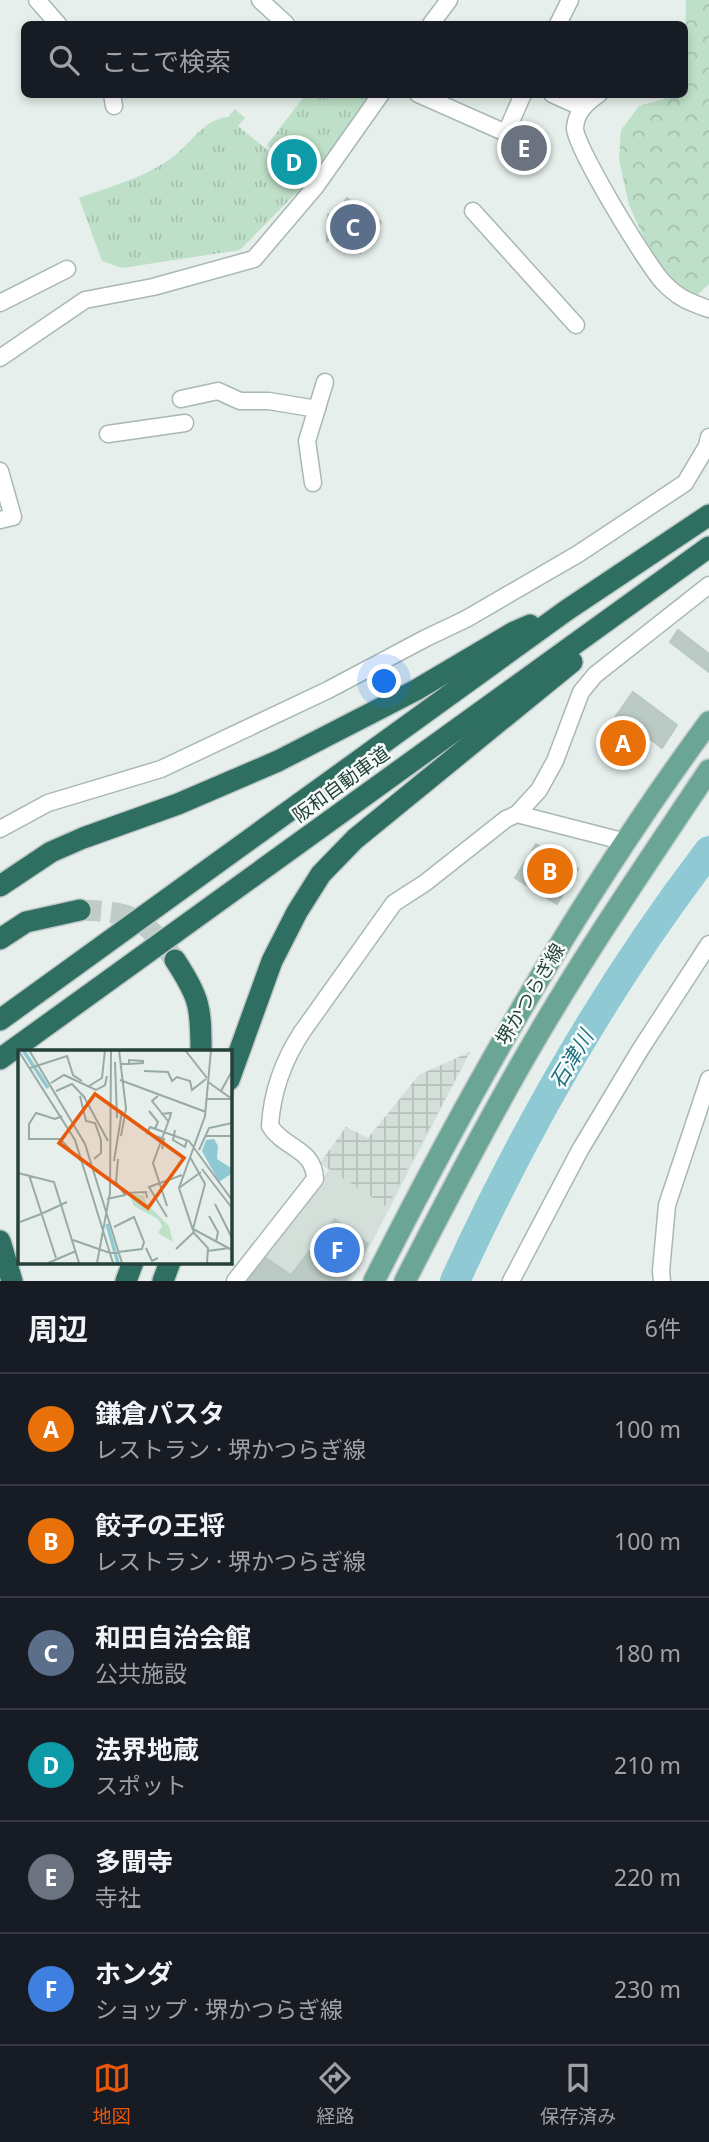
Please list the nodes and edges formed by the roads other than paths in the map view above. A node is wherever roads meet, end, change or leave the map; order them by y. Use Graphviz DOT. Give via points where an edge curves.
graph roads {
  1 [pos="37,0"];
  2 [pos="260,0"];
  3 [pos="449,0"];
  4 [pos="570,0"];
  5 [pos="55,21"];
  6 [pos="283,21"];
  7 [pos="433,21"];
  8 [pos="560,21"];
  9 [pos="378,98"];
  10 [pos="427,98"];
  11 [pos="521,98"];
  12 [pos="561,98"];
  13 [pos="594,98"];
  14 [pos="583,108"];
  15 [pos="473,211"];
  16 [pos="68,269"];
  17 [pos="0,303"];
  18 [pos="709,309"];
  19 [pos="576,325"];
  20 [pos="0,358"];
  21 [pos="325,382"];
  22 [pos="181,399"];
  23 [pos="317,409"];
  24 [pos="184,423"];
  25 [pos="108,434"];
  26 [pos="709,437"];
  27 [pos="0,471"];
  28 [pos="313,483"];
  29 [pos="709,515"];
  30 [pos="0,520"];
  31 [pos="709,549"];
  32 [pos="709,585"];
  33 [pos="568,610"];
  34 [pos="709,722"];
  35 [pos="709,770"];
  36 [pos="517,814"];
  37 [pos="0,830"];
  38 [pos="626,842"];
  39 [pos="0,886"];
  40 [pos="80,910"];
  41 [pos="0,939"];
  42 [pos="709,944"];
  43 [pos="175,960"];
  44 [pos="0,1020"];
  45 [pos="201,1050"];
  46 [pos="0,1059"];
  47 [pos="231,1074"];
  48 [pos="709,1079"];
  49 [pos="0,1241"];
  50 [pos="132,1264"];
  51 [pos="169,1264"];
  52 [pos="12,1281"];
  53 [pos="126,1281"];
  54 [pos="163,1281"];
  55 [pos="235,1281"];
  56 [pos="374,1281"];
  57 [pos="405,1281"];
  58 [pos="511,1281"];
  59 [pos="662,1281"];
  1 -- 5 [label="street"];
  2 -- 6 [label="street"];
  3 -- 7 [label="street"];
  4 -- 8 [label="street"];
  9 -- 20 [label="street" via="316,186 254,259 85,300"];
  10 -- 11 [label="street" via="506,133"];
  12 -- 14 [label="street"];
  13 -- 14 [label="street"];
  14 -- 18 [label="street" via="575,131 623,224 662,281 684,301"];
  15 -- 19 [label="street"];
  16 -- 17 [label="street"];
  21 -- 23 [label="street"];
  22 -- 23 [label="street" via="218,391 240,401"];
  23 -- 28 [label="street" via="307,442"];
  24 -- 25 [label="street"];
  26 -- 37 [label="street" via="685,483 578,554 466,619 161,769 48,803"];
  27 -- 30 [label="street" via="13,517"];
  29 -- 33 [label="highway, 阪和自動車道"];
  31 -- 46 [label="highway, 阪和自動車道"];
  31 -- 47 [label="highway" via="355,839 321,874 272,961"];
  32 -- 36 [label="street" via="581,691 555,761 539,790"];
  33 -- 39 [label="highway" via="514,632 416,690 278,761 51,852"];
  33 -- 44 [label="highway, 阪和自動車道"];
  34 -- 38 [label="main road, 堺かつらぎ線"];
  35 -- 57 [label="main road, 堺かつらぎ線" via="539,1033"];
  36 -- 38 [label="street"];
  36 -- 55 [label="street" via="394,903 289,1052 279,1074 270,1126 309,1158 315,1179"];
  38 -- 56 [label="main road, 堺かつらぎ線" via="515,1017"];
  40 -- 41 [label="highway" via="26,922"];
  42 -- 58 [label="street" via="580,1150"];
  43 -- 45 [label="highway" via="201,1010"];
  48 -- 59 [label="street" via="667,1205"];
  49 -- 52 [label="highway"];
  50 -- 53 [label="highway"];
  51 -- 54 [label="highway"];
}
